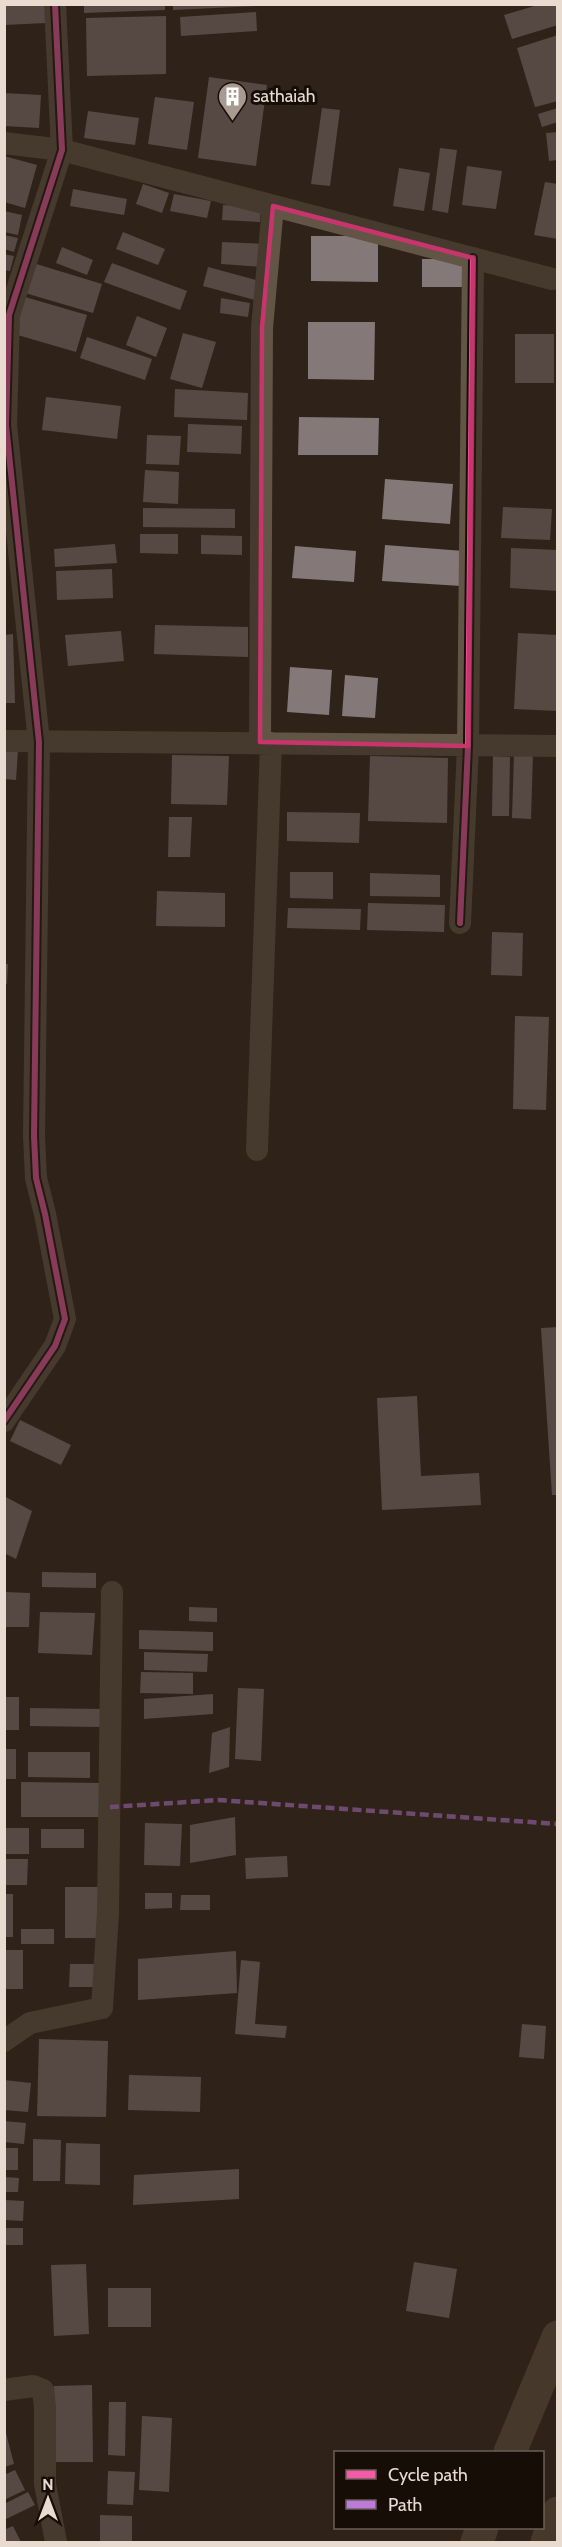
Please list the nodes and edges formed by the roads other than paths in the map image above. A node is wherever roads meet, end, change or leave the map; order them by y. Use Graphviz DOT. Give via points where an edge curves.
graph roads {
  1 [pos="55,4"];
  2 [pos="4,143"];
  3 [pos="62,150"];
  4 [pos="273,206"];
  5 [pos="473,258"];
  6 [pos="552,279"];
  7 [pos="4,741"];
  8 [pos="39,742"];
  9 [pos="265,742"];
  10 [pos="468,746"];
  11 [pos="558,746"];
  12 [pos="459,923"];
  13 [pos="257,1150"];
  14 [pos="4,1421"];
  15 [pos="112,1592"];
  16 [pos="4,2041"];
  17 [pos="558,2337"];
  18 [pos="4,2390"];
  19 [pos="510,2451"];
  20 [pos="558,2513"];
  21 [pos="56,2542"];
  22 [pos="547,2542"];
  1 -- 3 [label="street"];
  2 -- 3 [label="street"];
  3 -- 4 [label="street"];
  3 -- 8 [label="street" via="9,315 6,425"];
  4 -- 5 [label="street"];
  4 -- 9 [label="street" via="262,328"];
  5 -- 6 [label="street"];
  5 -- 10 [label="street"];
  7 -- 8 [label="street"];
  8 -- 9 [label="street"];
  8 -- 14 [label="street" via="34,1136 36,1178 65,1319 55,1346"];
  9 -- 10 [label="street"];
  9 -- 13 [label="street"];
  10 -- 11 [label="street"];
  10 -- 12 [label="street"];
  15 -- 16 [label="street" via="108,1913 102,2007 30,2023"];
  17 -- 19 [label="main road"];
  18 -- 21 [label="street" via="33,2386 43,2390 45,2484"];
  20 -- 22 [label="main road"];
}
